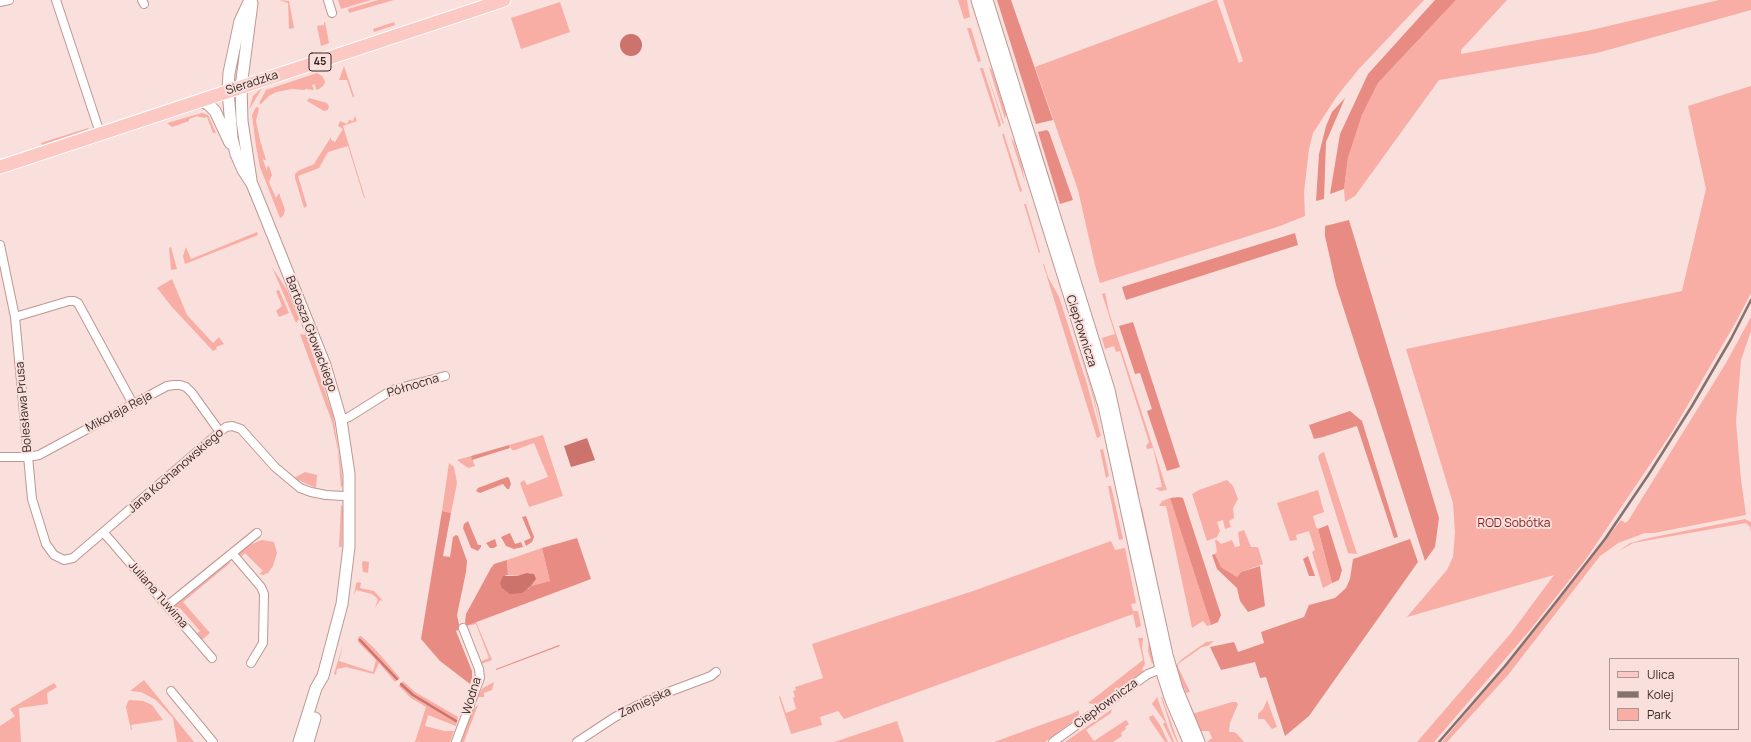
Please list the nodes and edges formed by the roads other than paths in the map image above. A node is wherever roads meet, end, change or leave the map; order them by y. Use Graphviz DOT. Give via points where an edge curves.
graph roads {
  1 [pos="9,0"];
  2 [pos="56,0"];
  3 [pos="251,0"];
  4 [pos="328,0"];
  5 [pos="504,0"];
  6 [pos="978,0"];
  7 [pos="987,0"];
  8 [pos="0,2"];
  9 [pos="483,3"];
  10 [pos="332,13"];
  11 [pos="234,89"];
  12 [pos="200,100"];
  13 [pos="100,132"];
  14 [pos="236,154"];
  15 [pos="0,167"];
  16 [pos="252,184"];
  17 [pos="0,245"];
  18 [pos="16,317"];
  19 [pos="445,376"];
  20 [pos="133,404"];
  21 [pos="341,420"];
  22 [pos="220,432"];
  23 [pos="0,457"];
  24 [pos="28,457"];
  25 [pos="350,495"];
  26 [pos="104,533"];
  27 [pos="257,533"];
  28 [pos="232,553"];
  29 [pos="64,560"];
  30 [pos="167,606"];
  31 [pos="463,628"];
  32 [pos="1167,655"];
  33 [pos="212,658"];
  34 [pos="251,663"];
  35 [pos="1161,669"];
  36 [pos="716,672"];
  37 [pos="1172,673"];
  38 [pos="322,678"];
  39 [pos="171,691"];
  40 [pos="213,742"];
  41 [pos="299,742"];
  42 [pos="308,742"];
  43 [pos="456,742"];
  44 [pos="577,742"];
  45 [pos="1053,742"];
  46 [pos="1188,742"];
  47 [pos="1199,742"];
  1 -- 8 [label="street"];
  2 -- 13 [label="street"];
  3 -- 11 [label="main road"];
  4 -- 10 [label="street"];
  5 -- 9 [label="main road, Sieradzka / 45"];
  6 -- 35 [label="main road, Ciepłownicza" via="1104,406"];
  7 -- 32 [label="main road, Ciepłownicza" via="1111,397"];
  9 -- 11 [label="main road, Sieradzka / 45"];
  11 -- 12 [label="main road, Sieradzka / 45"];
  11 -- 14 [label="main road, Bartosza Głowackiego" via="232,138"];
  11 -- 16 [label="main road, Bartosza Głowackiego"];
  12 -- 13 [label="main road, Sieradzka / 45"];
  12 -- 14 [label="main road" via="215,111"];
  13 -- 15 [label="main road, Sieradzka / 45"];
  14 -- 16 [label="main road, Bartosza Głowackiego" via="242,170"];
  16 -- 21 [label="main road, Bartosza Głowackiego" via="325,365"];
  17 -- 18 [label="street, Bolesława Prusa"];
  18 -- 20 [label="street" via="69,301 78,303"];
  18 -- 24 [label="street, Bolesława Prusa"];
  19 -- 21 [label="street, Północna" via="392,390"];
  20 -- 22 [label="street, Mikołaja Reja" via="167,386 180,385 192,393"];
  20 -- 24 [label="street, Mikołaja Reja" via="39,455"];
  21 -- 25 [label="main road, Bartosza Głowackiego"];
  22 -- 25 [label="street, Jana Kochanowskiego" via="232,426 241,429 275,467 300,488 326,495"];
  22 -- 26 [label="street, Jana Kochanowskiego"];
  23 -- 24 [label="street, Mikołaja Reja"];
  24 -- 29 [label="street, Bolesława Prusa" via="32,499 46,544 54,555"];
  25 -- 38 [label="main road, Bartosza Głowackiego" via="345,587"];
  26 -- 29 [label="street, Jana Kochanowskiego" via="73,558"];
  26 -- 30 [label="street, Juliana Tuwima"];
  27 -- 28 [label="street"];
  28 -- 30 [label="street"];
  28 -- 34 [label="street" via="262,586 264,594 262,643"];
  30 -- 33 [label="street, Juliana Tuwima"];
  31 -- 43 [label="street, Wodna" via="480,678"];
  32 -- 35 [label="street"];
  32 -- 37 [label="main road, Ciepłownicza"];
  35 -- 37 [label="street"];
  35 -- 45 [label="street, Ciepłownicza" via="1145,676"];
  35 -- 46 [label="main road, Ciepłownicza"];
  36 -- 44 [label="street, Zamiejska" via="650,699"];
  37 -- 47 [label="main road, Ciepłownicza"];
  38 -- 41 [label="main road, Bartosza Głowackiego" via="316,688"];
  38 -- 42 [label="main road, Bartosza Głowackiego" via="322,691"];
  39 -- 40 [label="street"];
}
